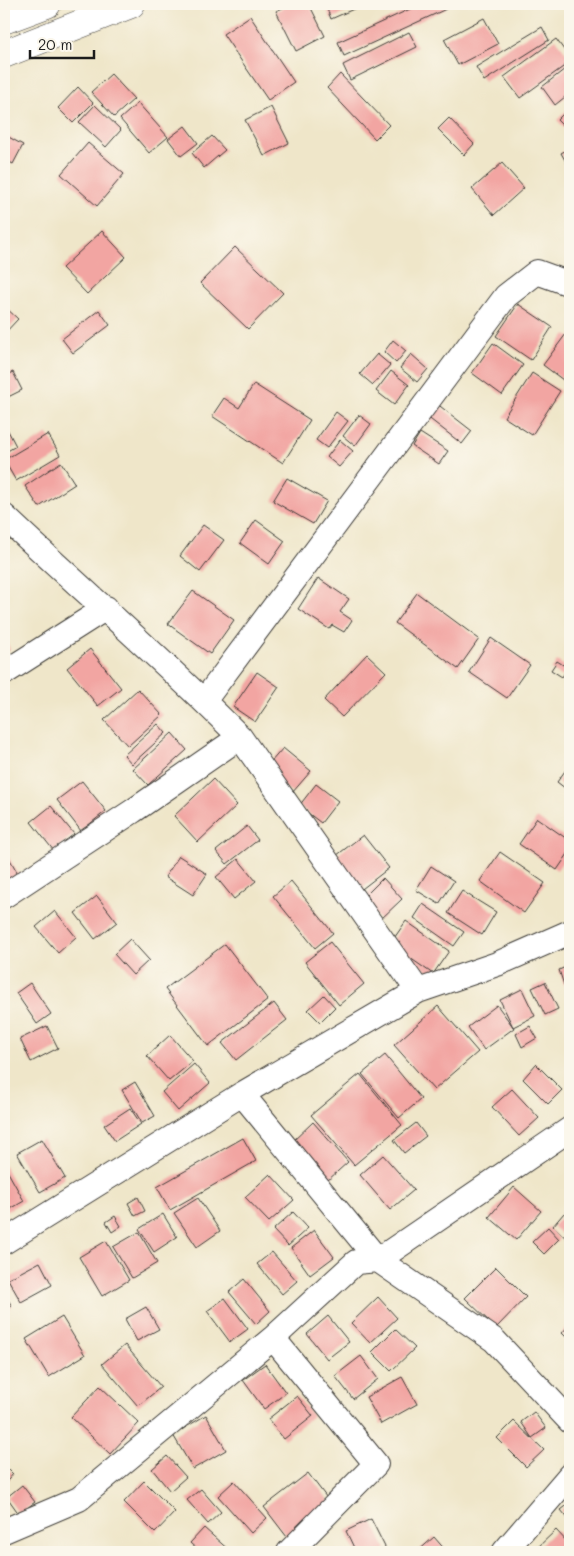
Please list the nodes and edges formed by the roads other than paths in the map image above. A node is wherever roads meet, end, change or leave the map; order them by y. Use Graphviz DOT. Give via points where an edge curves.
graph roads {
  1 [pos="47,4"];
  2 [pos="131,4"];
  3 [pos="4,20"];
  4 [pos="4,54"];
  5 [pos="570,284"];
  6 [pos="4,516"];
  7 [pos="106,608"];
  8 [pos="4,673"];
  9 [pos="204,701"];
  10 [pos="240,737"];
  11 [pos="4,896"];
  12 [pos="570,932"];
  13 [pos="418,991"];
  14 [pos="242,1094"];
  15 [pos="570,1129"];
  16 [pos="4,1242"];
  17 [pos="378,1260"];
  18 [pos="274,1338"];
  19 [pos="570,1421"];
  20 [pos="570,1475"];
  21 [pos="4,1531"];
  22 [pos="289,1552"];
  23 [pos="504,1552"];
  1 -- 3 [label="main road"];
  2 -- 4 [label="main road"];
  5 -- 9 [label="street" via="537,272 506,296"];
  6 -- 7 [label="street"];
  7 -- 8 [label="street"];
  7 -- 9 [label="street"];
  9 -- 10 [label="street"];
  10 -- 11 [label="street"];
  10 -- 13 [label="street"];
  12 -- 13 [label="street" via="496,964"];
  13 -- 14 [label="street"];
  14 -- 16 [label="street"];
  14 -- 17 [label="street"];
  15 -- 17 [label="street"];
  17 -- 18 [label="street" via="356,1262"];
  17 -- 19 [label="street" via="494,1340"];
  18 -- 21 [label="street" via="79,1499"];
  18 -- 22 [label="street" via="376,1464"];
  20 -- 23 [label="street"];
}
